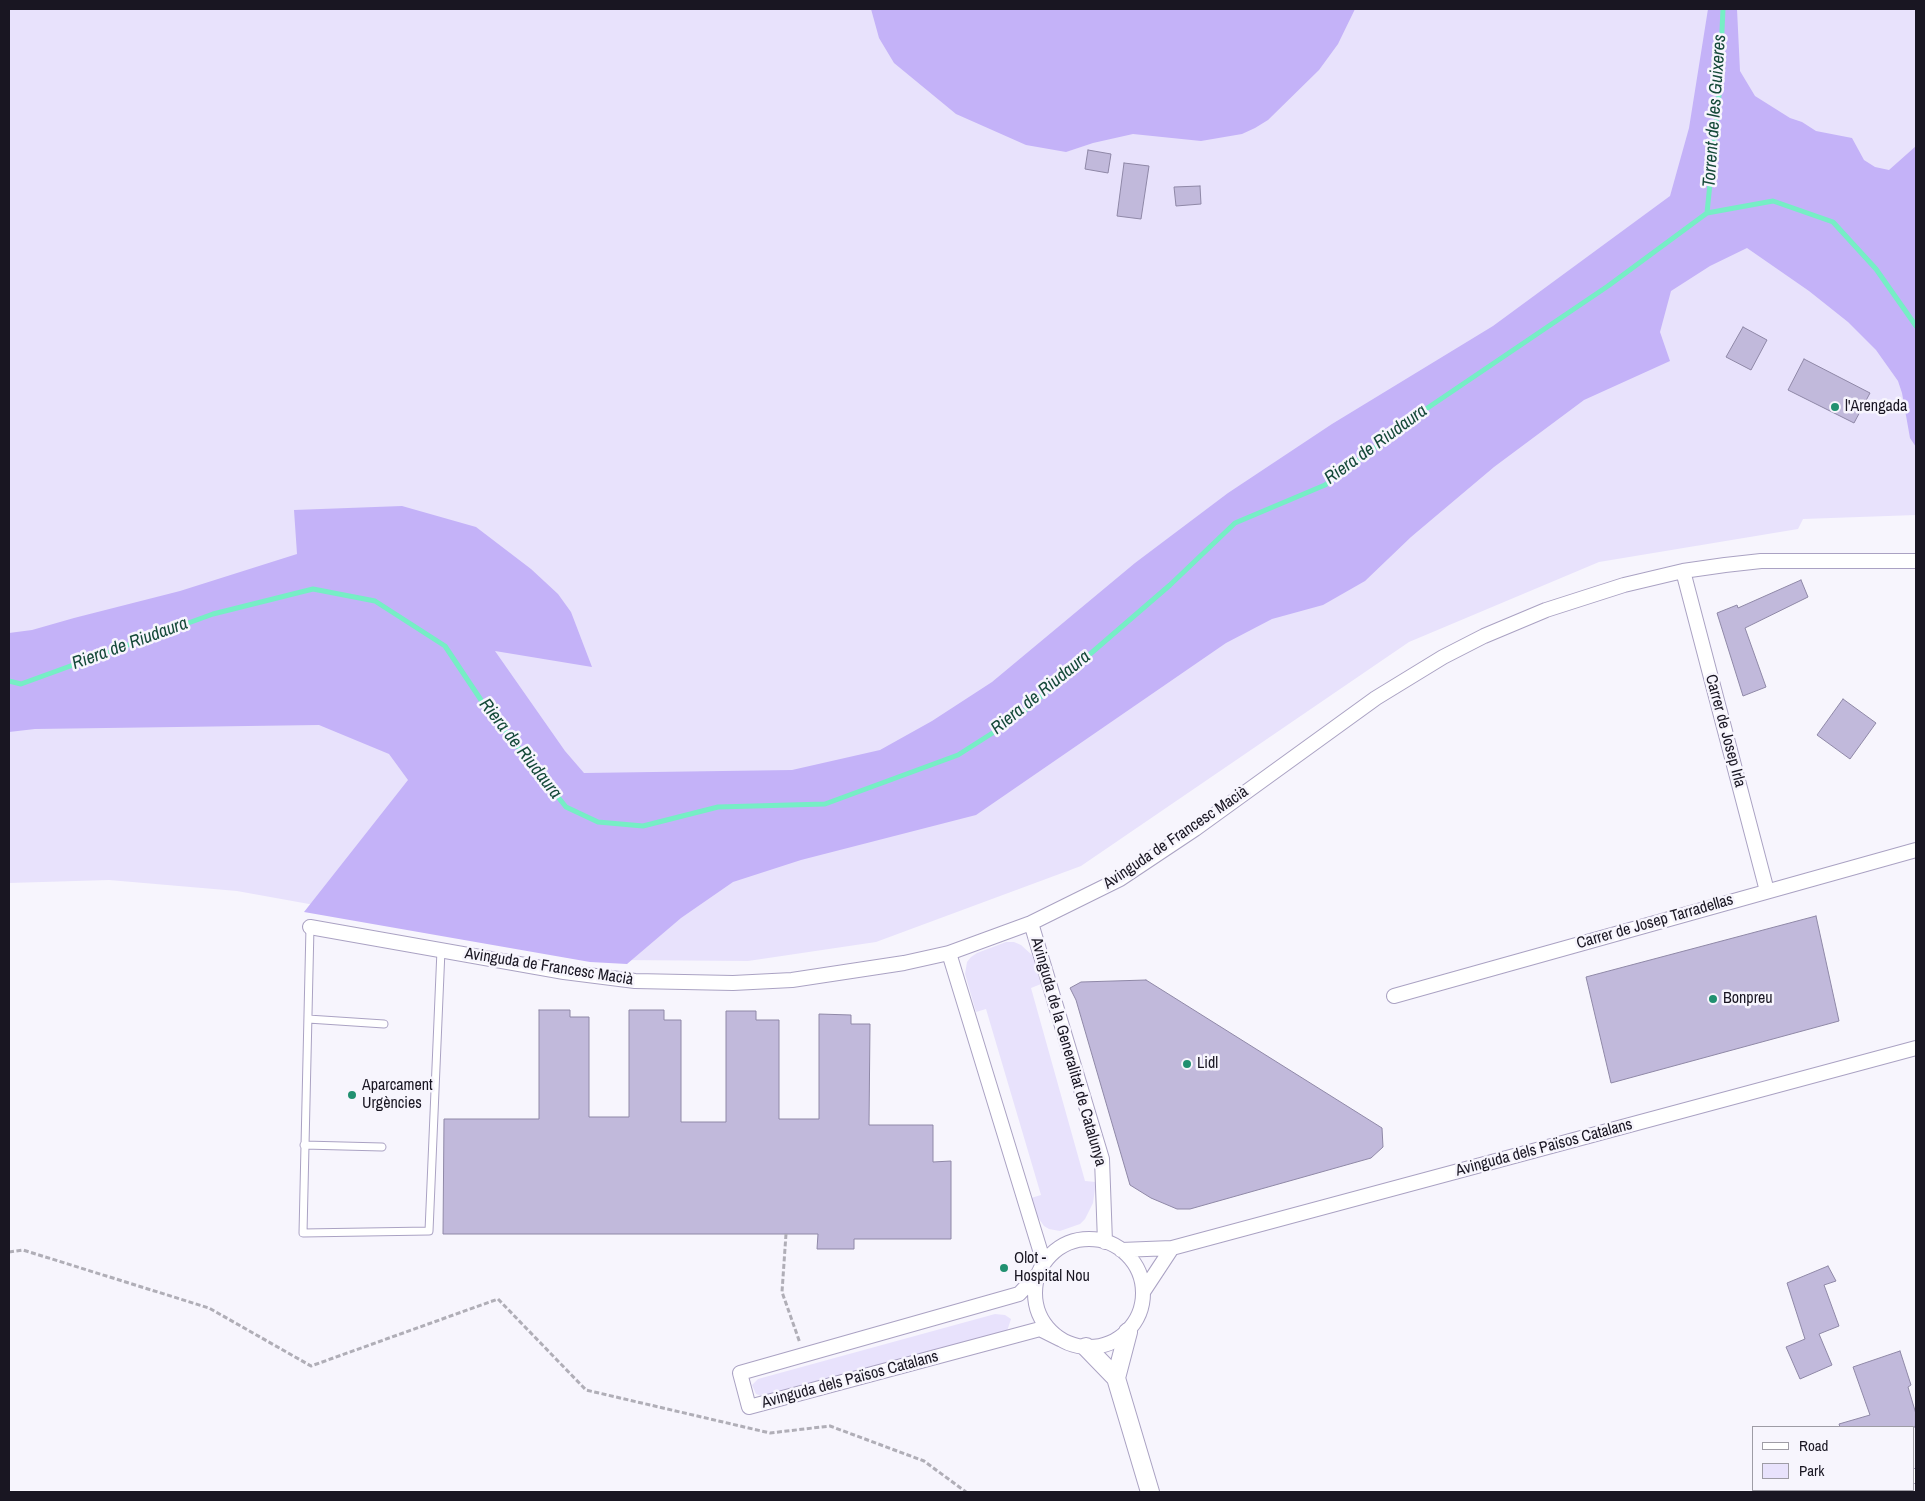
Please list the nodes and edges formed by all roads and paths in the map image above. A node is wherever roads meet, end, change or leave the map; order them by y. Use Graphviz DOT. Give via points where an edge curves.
graph roads {
  1 [pos="1916,561"];
  2 [pos="1683,571"];
  3 [pos="1916,850"];
  4 [pos="1767,890"];
  5 [pos="1031,923"];
  6 [pos="310,927"];
  7 [pos="441,950"];
  8 [pos="949,953"];
  9 [pos="1394,996"];
  10 [pos="308,1019"];
  11 [pos="384,1024"];
  12 [pos="1916,1048"];
  13 [pos="304,1145"];
  14 [pos="382,1147"];
  15 [pos="786,1234"];
  16 [pos="1106,1242"];
  17 [pos="1172,1248"];
  18 [pos="1121,1250"];
  19 [pos="9,1252"];
  20 [pos="1042,1268"];
  21 [pos="1143,1292"];
  22 [pos="1128,1332"];
  23 [pos="1060,1339"];
  24 [pos="1086,1348"];
  25 [pos="804,1354"];
  26 [pos="1116,1378"];
  27 [pos="966,1492"];
  28 [pos="1150,1492"];
  1 -- 2 [label="street, Avinguda de Francesc Macià" via="1761,561"];
  2 -- 4 [label="street, Carrer de Josep Irla"];
  2 -- 5 [label="street, Avinguda de Francesc Macià" via="1624,585 1546,610 1443,657 1376,698 1120,879"];
  3 -- 4 [label="street, Carrer de Josep Tarradellas"];
  4 -- 9 [label="street, Carrer de Josep Tarradellas"];
  5 -- 8 [label="street, Avinguda de Francesc Macià"];
  5 -- 16 [label="street, Avinguda de la Generalitat de Catalunya" via="1102,1159"];
  6 -- 7 [label="street, Avinguda de Francesc Macià"];
  6 -- 10 [label="lane"];
  7 -- 8 [label="street, Avinguda de Francesc Macià" via="635,981 733,983 792,980"];
  7 -- 13 [label="lane" via="429,1231 303,1233"];
  8 -- 20 [label="street"];
  10 -- 11 [label="lane"];
  10 -- 13 [label="lane"];
  12 -- 17 [label="street, Avinguda dels Països Catalans"];
  13 -- 14 [label="lane"];
  15 -- 25 [label="path" via="782,1292"];
  16 -- 18 [label="street"];
  16 -- 20 [label="street" via="1076,1241 1052,1254"];
  17 -- 18 [label="street, Avinguda dels Països Catalans"];
  17 -- 21 [label="street"];
  18 -- 21 [label="street" via="1133,1262"];
  19 -- 27 [label="path" via="23,1250 209,1308 311,1366 498,1299 586,1390 770,1433 830,1426 924,1461"];
  20 -- 23 [label="street" via="1035,1288 1036,1303 1040,1317"];
  20 -- 25 [label="street, Avinguda dels Països Catalans" via="1019,1294"];
  21 -- 22 [label="street" via="1139,1313"];
  22 -- 24 [label="street" via="1109,1344"];
  22 -- 26 [label="street"];
  23 -- 24 [label="street"];
  23 -- 25 [label="street, Avinguda dels Països Catalans" via="1040,1329 749,1407 740,1373"];
  24 -- 26 [label="street"];
  26 -- 28 [label="street"];
}
